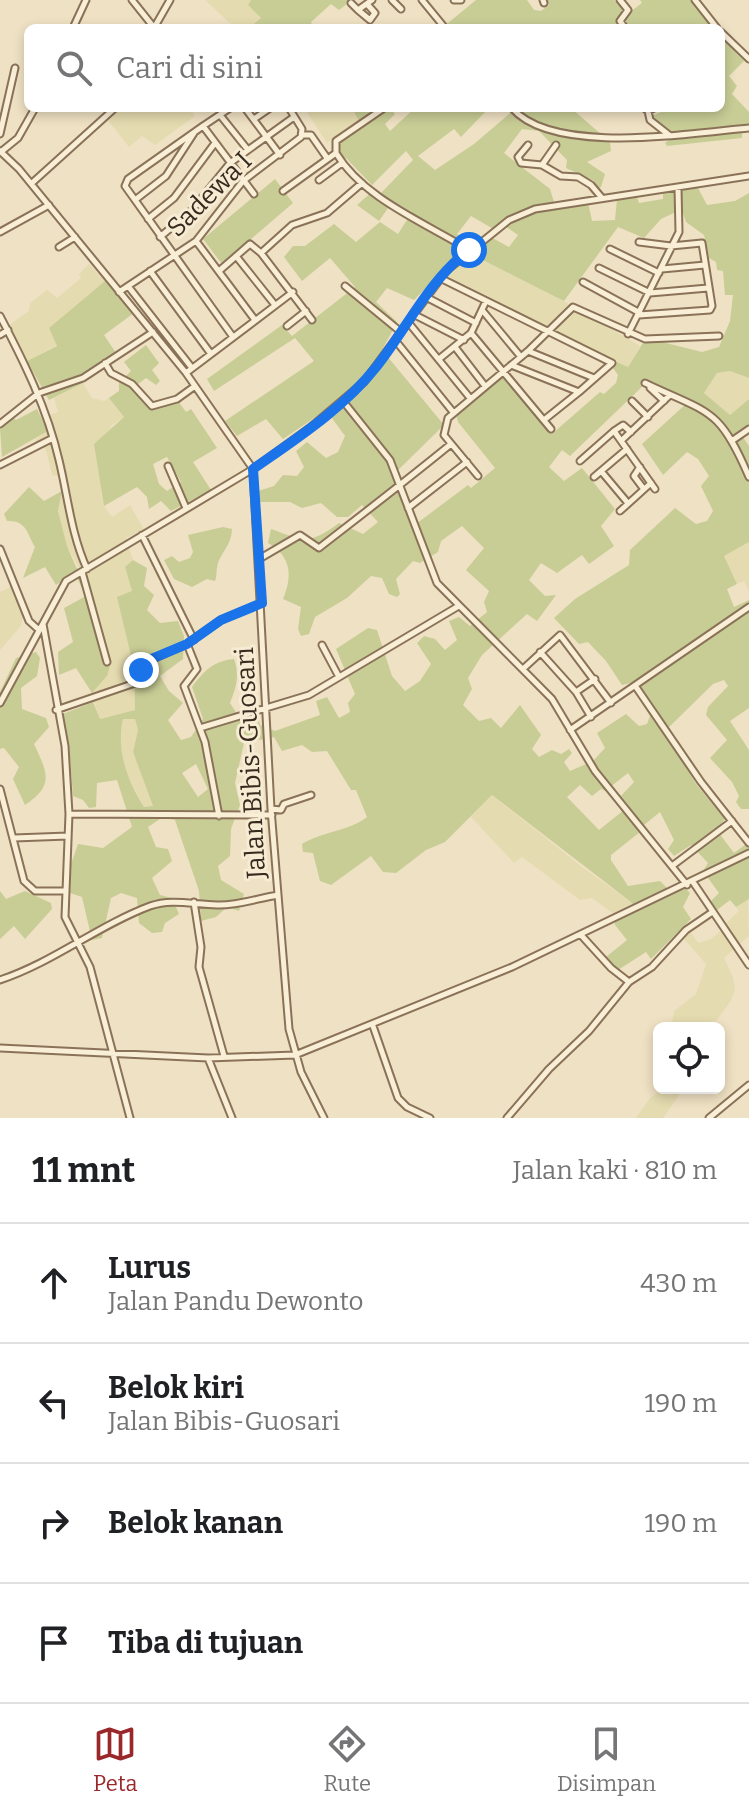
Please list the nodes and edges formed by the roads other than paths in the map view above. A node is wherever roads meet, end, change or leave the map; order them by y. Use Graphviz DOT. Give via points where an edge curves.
graph roads {
  1 [pos="86,0"];
  2 [pos="132,0"];
  3 [pos="170,0"];
  4 [pos="392,0"];
  5 [pos="454,0"];
  6 [pos="461,0"];
  7 [pos="620,0"];
  8 [pos="695,0"];
  9 [pos="425,1"];
  10 [pos="369,2"];
  11 [pos="351,3"];
  12 [pos="401,9"];
  13 [pos="358,10"];
  14 [pos="75,24"];
  15 [pos="151,24"];
  16 [pos="155,24"];
  17 [pos="442,24"];
  18 [pos="622,24"];
  19 [pos="714,24"];
  20 [pos="725,36"];
  21 [pos="749,59"];
  22 [pos="15,68"];
  23 [pos="33,112"];
  24 [pos="111,112"];
  25 [pos="224,112"];
  26 [pos="248,112"];
  27 [pos="264,112"];
  28 [pos="291,112"];
  29 [pos="378,112"];
  30 [pos="517,112"];
  31 [pos="649,112"];
  32 [pos="220,115"];
  33 [pos="294,117"];
  34 [pos="254,119"];
  35 [pos="203,126"];
  36 [pos="749,128"];
  37 [pos="195,132"];
  38 [pos="0,134"];
  39 [pos="302,135"];
  40 [pos="669,135"];
  41 [pos="266,137"];
  42 [pos="215,143"];
  43 [pos="528,145"];
  44 [pos="556,145"];
  45 [pos="248,150"];
  46 [pos="1,151"];
  47 [pos="336,153"];
  48 [pos="280,155"];
  49 [pos="327,158"];
  50 [pos="230,163"];
  51 [pos="342,163"];
  52 [pos="542,165"];
  53 [pos="749,176"];
  54 [pos="319,180"];
  55 [pos="243,181"];
  56 [pos="32,183"];
  57 [pos="362,183"];
  58 [pos="678,188"];
  59 [pos="283,191"];
  60 [pos="254,194"];
  61 [pos="602,198"];
  62 [pos="135,200"];
  63 [pos="49,205"];
  64 [pos="147,220"];
  65 [pos="0,232"];
  66 [pos="75,237"];
  67 [pos="160,237"];
  68 [pos="196,241"];
  69 [pos="639,242"];
  70 [pos="671,246"];
  71 [pos="59,247"];
  72 [pos="610,249"];
  73 [pos="469,250"];
  74 [pos="261,253"];
  75 [pos="174,256"];
  76 [pos="236,256"];
  77 [pos="705,265"];
  78 [pos="599,268"];
  79 [pos="150,271"];
  80 [pos="219,271"];
  81 [pos="660,271"];
  82 [pos="440,278"];
  83 [pos="583,282"];
  84 [pos="128,286"];
  85 [pos="345,286"];
  86 [pos="708,288"];
  87 [pos="119,292"];
  88 [pos="293,292"];
  89 [pos="650,293"];
  90 [pos="426,297"];
  91 [pos="138,300"];
  92 [pos="486,301"];
  93 [pos="131,306"];
  94 [pos="275,306"];
  95 [pos="482,310"];
  96 [pos="306,311"];
  97 [pos="413,314"];
  98 [pos="640,314"];
  99 [pos="0,316"];
  100 [pos="255,320"];
  101 [pos="312,320"];
  102 [pos="408,322"];
  103 [pos="476,323"];
  104 [pos="287,326"];
  105 [pos="8,330"];
  106 [pos="153,332"];
  107 [pos="401,332"];
  108 [pos="550,332"];
  109 [pos="471,333"];
  110 [pos="0,335"];
  111 [pos="628,335"];
  112 [pos="719,336"];
  113 [pos="233,337"];
  114 [pos="395,340"];
  115 [pos="464,340"];
  116 [pos="455,347"];
  117 [pos="528,351"];
  118 [pos="211,354"];
  119 [pos="521,357"];
  120 [pos="439,359"];
  121 [pos="105,363"];
  122 [pos="511,365"];
  123 [pos="192,368"];
  124 [pos="504,371"];
  125 [pos="186,373"];
  126 [pos="595,378"];
  127 [pos="195,386"];
  128 [pos="485,386"];
  129 [pos="579,392"];
  130 [pos="39,393"];
  131 [pos="670,395"];
  132 [pos="470,398"];
  133 [pos="343,401"];
  134 [pos="632,401"];
  135 [pos="664,401"];
  136 [pos="453,412"];
  137 [pos="648,417"];
  138 [pos="544,420"];
  139 [pos="0,424"];
  140 [pos="551,429"];
  141 [pos="749,429"];
  142 [pos="614,431"];
  143 [pos="631,432"];
  144 [pos="53,438"];
  145 [pos="622,440"];
  146 [pos="733,440"];
  147 [pos="451,444"];
  148 [pos="628,449"];
  149 [pos="580,461"];
  150 [pos="467,462"];
  151 [pos="0,465"];
  152 [pos="168,466"];
  153 [pos="640,467"];
  154 [pos="253,469"];
  155 [pos="601,471"];
  156 [pos="478,476"];
  157 [pos="594,477"];
  158 [pos="749,477"];
  159 [pos="400,486"];
  160 [pos="643,488"];
  161 [pos="627,502"];
  162 [pos="186,508"];
  163 [pos="408,508"];
  164 [pos="620,511"];
  165 [pos="142,535"];
  166 [pos="0,549"];
  167 [pos="259,559"];
  168 [pos="84,570"];
  169 [pos="262,603"];
  170 [pos="457,607"];
  171 [pos="749,607"];
  172 [pos="41,626"];
  173 [pos="194,640"];
  174 [pos="187,644"];
  175 [pos="322,645"];
  176 [pos="540,652"];
  177 [pos="107,662"];
  178 [pos="524,668"];
  179 [pos="339,677"];
  180 [pos="595,678"];
  181 [pos="636,687"];
  182 [pos="576,692"];
  183 [pos="0,703"];
  184 [pos="611,703"];
  185 [pos="266,707"];
  186 [pos="56,710"];
  187 [pos="591,717"];
  188 [pos="200,728"];
  189 [pos="570,730"];
  190 [pos="0,789"];
  191 [pos="311,795"];
  192 [pos="272,812"];
  193 [pos="69,814"];
  194 [pos="219,816"];
  195 [pos="732,821"];
  196 [pos="68,836"];
  197 [pos="14,838"];
  198 [pos="749,843"];
  199 [pos="749,853"];
  200 [pos="672,866"];
  201 [pos="690,883"];
  202 [pos="64,891"];
  203 [pos="278,895"];
  204 [pos="194,902"];
  205 [pos="711,913"];
  206 [pos="581,935"];
  207 [pos="77,945"];
  208 [pos="749,965"];
  209 [pos="0,980"];
  210 [pos="629,982"];
  211 [pos="373,1025"];
  212 [pos="0,1048"];
  213 [pos="115,1055"];
  214 [pos="295,1055"];
  215 [pos="224,1056"];
  216 [pos="208,1058"];
  217 [pos="749,1085"];
  218 [pos="130,1118"];
  219 [pos="232,1118"];
  220 [pos="324,1118"];
  221 [pos="430,1118"];
  222 [pos="507,1118"];
  223 [pos="709,1118"];
  1 -- 14 [label="street"];
  2 -- 15 [label="street"];
  3 -- 16 [label="street"];
  4 -- 12 [label="street"];
  5 -- 6 [label="street"];
  7 -- 18 [label="street" via="628,10"];
  8 -- 19 [label="street"];
  9 -- 17 [label="street"];
  10 -- 13 [label="street"];
  10 -- 13 [label="street" via="375,13 371,20"];
  11 -- 13 [label="street"];
  20 -- 21 [label="street"];
  22 -- 38 [label="street"];
  23 -- 46 [label="street" via="18,138"];
  24 -- 56 [label="street"];
  25 -- 32 [label="street"];
  26 -- 34 [label="street"];
  27 -- 34 [label="street"];
  28 -- 33 [label="street"];
  29 -- 47 [label="street" via="336,141"];
  30 -- 40 [label="street" via="533,125 624,140"];
  31 -- 40 [label="street" via="650,120"];
  32 -- 35 [label="street"];
  32 -- 45 [label="street"];
  33 -- 39 [label="street"];
  33 -- 41 [label="street"];
  34 -- 41 [label="street"];
  35 -- 37 [label="street"];
  35 -- 42 [label="street"];
  36 -- 40 [label="street"];
  37 -- 62 [label="street" via="166,176"];
  37 -- 62 [label="street" via="126,181"];
  39 -- 48 [label="street, Sadewa I"];
  39 -- 49 [label="street" via="311,135"];
  41 -- 45 [label="street"];
  41 -- 48 [label="street"];
  42 -- 50 [label="street"];
  42 -- 64 [label="street" via="174,198"];
  43 -- 52 [label="street" via="519,162"];
  44 -- 52 [label="street"];
  45 -- 50 [label="street"];
  46 -- 56 [label="street"];
  47 -- 49 [label="street"];
  47 -- 51 [label="street"];
  48 -- 55 [label="street, Sadewa I"];
  49 -- 59 [label="street"];
  50 -- 55 [label="street"];
  50 -- 67 [label="street" via="192,210"];
  51 -- 54 [label="street"];
  51 -- 57 [label="street"];
  52 -- 61 [label="street" via="558,176 580,178"];
  53 -- 58 [label="street"];
  55 -- 60 [label="street"];
  55 -- 68 [label="street, Sadewa I"];
  56 -- 63 [label="street"];
  57 -- 73 [label="street"];
  57 -- 74 [label="street" via="327,213 292,225"];
  58 -- 61 [label="street"];
  58 -- 70 [label="street" via="680,227"];
  61 -- 73 [label="street" via="528,210"];
  62 -- 64 [label="street"];
  63 -- 65 [label="street"];
  63 -- 66 [label="street"];
  64 -- 67 [label="street"];
  66 -- 71 [label="street"];
  66 -- 87 [label="street"];
  67 -- 75 [label="street"];
  68 -- 75 [label="street, Sadewa I"];
  68 -- 80 [label="street"];
  69 -- 70 [label="street"];
  70 -- 77 [label="street" via="701,242"];
  70 -- 81 [label="street"];
  72 -- 81 [label="street"];
  73 -- 82 [label="street"];
  74 -- 76 [label="street" via="252,244"];
  74 -- 88 [label="street"];
  75 -- 79 [label="street, Sadewa I"];
  75 -- 113 [label="street"];
  76 -- 80 [label="street"];
  76 -- 94 [label="street"];
  77 -- 81 [label="street"];
  77 -- 86 [label="street"];
  78 -- 89 [label="street"];
  79 -- 84 [label="street, Sadewa I"];
  79 -- 118 [label="street"];
  80 -- 100 [label="street"];
  81 -- 89 [label="street"];
  82 -- 90 [label="street"];
  82 -- 92 [label="street"];
  83 -- 98 [label="street"];
  84 -- 87 [label="street, Sadewa I"];
  84 -- 91 [label="street"];
  85 -- 107 [label="street"];
  86 -- 89 [label="street"];
  86 -- 98 [label="street" via="710,310"];
  87 -- 93 [label="street"];
  88 -- 94 [label="street"];
  88 -- 96 [label="street"];
  89 -- 98 [label="street"];
  90 -- 97 [label="street"];
  90 -- 103 [label="street"];
  91 -- 93 [label="street"];
  91 -- 123 [label="street"];
  92 -- 95 [label="street"];
  92 -- 108 [label="street"];
  93 -- 106 [label="street"];
  94 -- 100 [label="street"];
  95 -- 103 [label="street"];
  95 -- 119 [label="street"];
  96 -- 101 [label="street"];
  96 -- 104 [label="street"];
  97 -- 102 [label="street"];
  97 -- 115 [label="street"];
  98 -- 111 [label="street"];
  99 -- 105 [label="street"];
  100 -- 113 [label="street"];
  102 -- 107 [label="street"];
  102 -- 120 [label="street"];
  103 -- 109 [label="street"];
  105 -- 110 [label="street"];
  105 -- 130 [label="street"];
  106 -- 121 [label="street"];
  106 -- 125 [label="street"];
  107 -- 114 [label="street"];
  108 -- 111 [label="street" via="573,307"];
  108 -- 117 [label="street"];
  108 -- 126 [label="street" via="612,363"];
  109 -- 115 [label="street"];
  109 -- 124 [label="street"];
  111 -- 112 [label="street"];
  113 -- 118 [label="street"];
  114 -- 133 [label="street"];
  114 -- 136 [label="street"];
  115 -- 116 [label="street"];
  116 -- 120 [label="street"];
  116 -- 128 [label="street"];
  117 -- 119 [label="street"];
  117 -- 126 [label="street"];
  118 -- 123 [label="street"];
  119 -- 122 [label="street"];
  120 -- 132 [label="street"];
  121 -- 127 [label="street" via="152,406 177,399"];
  121 -- 130 [label="street" via="70,384"];
  122 -- 124 [label="street"];
  122 -- 129 [label="street"];
  123 -- 125 [label="street"];
  124 -- 128 [label="street"];
  124 -- 138 [label="street"];
  125 -- 127 [label="street"];
  126 -- 129 [label="street"];
  127 -- 154 [label="street"];
  128 -- 132 [label="street"];
  129 -- 138 [label="street"];
  130 -- 139 [label="street"];
  130 -- 144 [label="street"];
  131 -- 135 [label="street"];
  131 -- 135 [label="street" via="645,383"];
  131 -- 146 [label="street" via="708,412"];
  132 -- 136 [label="street"];
  133 -- 154 [label="street"];
  133 -- 159 [label="street" via="387,456"];
  134 -- 137 [label="street"];
  135 -- 137 [label="street"];
  136 -- 147 [label="street" via="444,433"];
  137 -- 143 [label="street"];
  138 -- 140 [label="street"];
  141 -- 146 [label="street"];
  142 -- 143 [label="street" via="623,425"];
  142 -- 145 [label="street"];
  142 -- 149 [label="street"];
  143 -- 145 [label="street"];
  144 -- 151 [label="street"];
  144 -- 168 [label="street"];
  145 -- 148 [label="street"];
  146 -- 158 [label="street"];
  147 -- 150 [label="street"];
  147 -- 159 [label="street"];
  148 -- 153 [label="street"];
  148 -- 155 [label="street"];
  150 -- 156 [label="street"];
  150 -- 163 [label="street"];
  152 -- 162 [label="street"];
  153 -- 160 [label="street" via="634,476"];
  153 -- 160 [label="street" via="653,486"];
  154 -- 162 [label="street"];
  154 -- 167 [label="street, Jalan Bibis-Guosari"];
  155 -- 157 [label="street"];
  155 -- 161 [label="street"];
  159 -- 163 [label="street"];
  159 -- 167 [label="street" via="319,548 300,535"];
  160 -- 161 [label="street"];
  161 -- 164 [label="street"];
  162 -- 165 [label="street"];
  163 -- 170 [label="street" via="431,573"];
  165 -- 168 [label="street"];
  165 -- 173 [label="street"];
  166 -- 172 [label="street" via="29,621"];
  167 -- 169 [label="street, Jalan Bibis-Guosari"];
  168 -- 172 [label="street" via="66,581"];
  168 -- 177 [label="street"];
  169 -- 173 [label="street" via="221,620"];
  169 -- 185 [label="street, Jalan Bibis-Guosari"];
  170 -- 178 [label="street"];
  170 -- 179 [label="street"];
  171 -- 181 [label="street"];
  172 -- 183 [label="street"];
  172 -- 186 [label="street"];
  173 -- 174 [label="street"];
  174 -- 186 [label="street" via="142,664 138,682"];
  174 -- 188 [label="street" via="197,669 184,686"];
  175 -- 179 [label="street"];
  176 -- 178 [label="street"];
  176 -- 180 [label="street" via="562,636"];
  176 -- 182 [label="street"];
  178 -- 189 [label="street" via="559,708"];
  179 -- 185 [label="street" via="309,695"];
  180 -- 182 [label="street"];
  180 -- 184 [label="street"];
  181 -- 184 [label="street"];
  181 -- 195 [label="street"];
  182 -- 187 [label="street"];
  184 -- 187 [label="street"];
  185 -- 188 [label="street"];
  185 -- 192 [label="street, Jalan Bibis-Guosari"];
  186 -- 193 [label="street" via="63,729"];
  187 -- 189 [label="street"];
  188 -- 194 [label="street"];
  189 -- 200 [label="street" via="595,771"];
  190 -- 197 [label="street"];
  191 -- 192 [label="street"];
  192 -- 194 [label="street"];
  192 -- 203 [label="street, Jalan Bibis-Guosari"];
  193 -- 194 [label="street"];
  193 -- 196 [label="street"];
  195 -- 198 [label="street"];
  195 -- 200 [label="street"];
  196 -- 197 [label="street"];
  196 -- 202 [label="street"];
  197 -- 202 [label="street" via="18,863 31,888"];
  199 -- 201 [label="street"];
  200 -- 201 [label="street"];
  201 -- 205 [label="street"];
  201 -- 206 [label="street"];
  202 -- 207 [label="street" via="65,917"];
  203 -- 204 [label="street" via="218,905"];
  203 -- 214 [label="street, Jalan Bibis-Guosari"];
  204 -- 207 [label="street" via="152,905"];
  204 -- 215 [label="street" via="199,967"];
  205 -- 208 [label="street"];
  205 -- 210 [label="street"];
  206 -- 210 [label="street"];
  206 -- 211 [label="street"];
  207 -- 209 [label="street"];
  207 -- 213 [label="street" via="90,967"];
  210 -- 222 [label="street"];
  211 -- 214 [label="street"];
  211 -- 221 [label="street" via="398,1098"];
  212 -- 213 [label="street"];
  213 -- 216 [label="street"];
  213 -- 218 [label="street"];
  214 -- 215 [label="street"];
  214 -- 220 [label="street, Jalan Bibis-Guosari"];
  215 -- 216 [label="street"];
  216 -- 219 [label="street"];
  217 -- 223 [label="street"];
}
